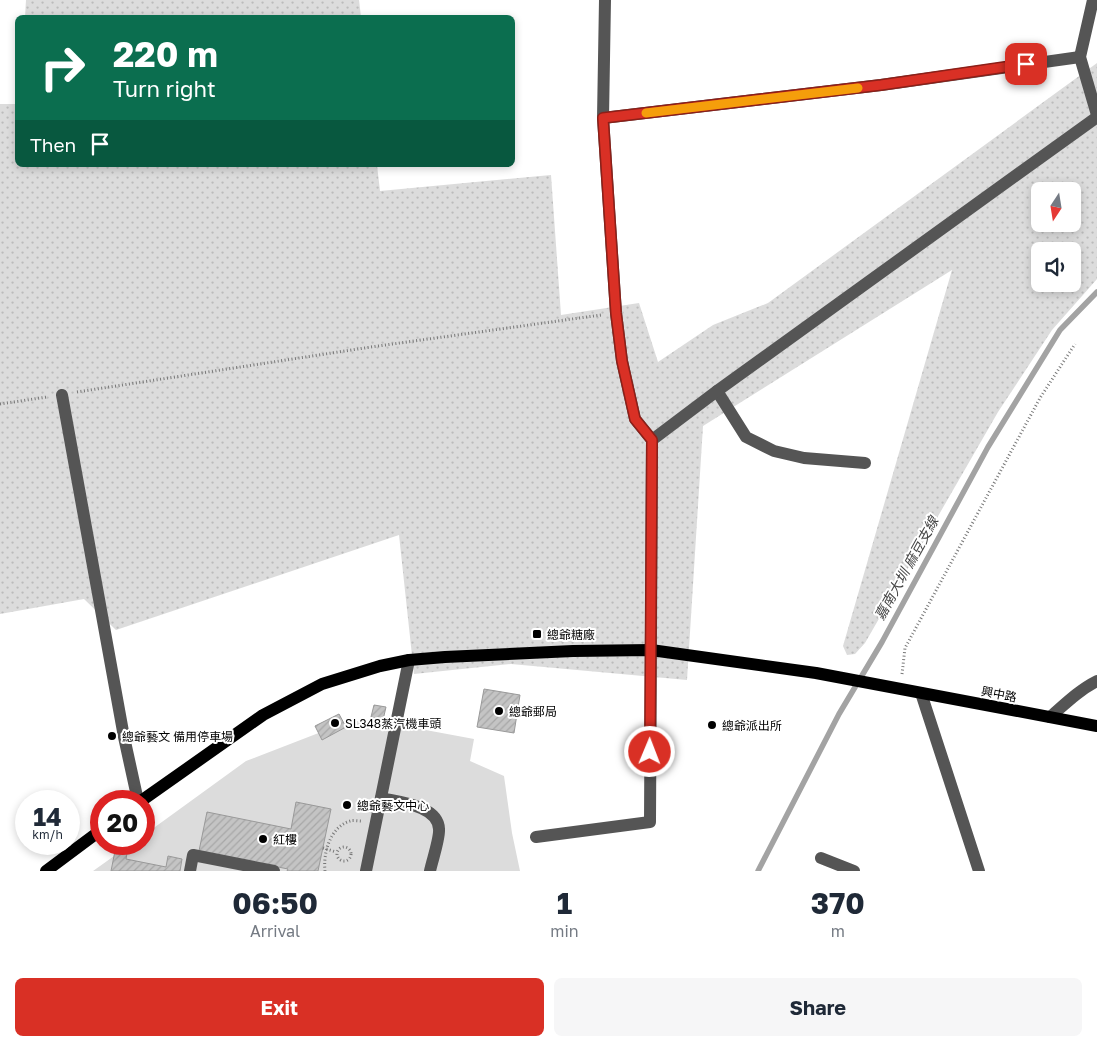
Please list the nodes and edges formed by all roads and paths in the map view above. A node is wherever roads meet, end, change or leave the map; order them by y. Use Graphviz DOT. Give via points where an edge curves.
graph roads {
  1 [pos="605,0"];
  2 [pos="1093,0"];
  3 [pos="1080,57"];
  4 [pos="1097,116"];
  5 [pos="603,118"];
  6 [pos="616,313"];
  7 [pos="1075,344"];
  8 [pos="717,391"];
  9 [pos="62,395"];
  10 [pos="0,404"];
  11 [pos="652,440"];
  12 [pos="865,463"];
  13 [pos="651,650"];
  14 [pos="409,660"];
  15 [pos="1097,681"];
  16 [pos="898,689"];
  17 [pos="921,693"];
  18 [pos="1050,717"];
  19 [pos="1097,726"];
  20 [pos="137,790"];
  21 [pos="155,791"];
  22 [pos="381,798"];
  23 [pos="376,823"];
  24 [pos="536,837"];
  25 [pos="90,838"];
  26 [pos="325,849"];
  27 [pos="337,852"];
  28 [pos="821,858"];
  29 [pos="46,871"];
  30 [pos="190,871"];
  31 [pos="274,871"];
  32 [pos="325,871"];
  33 [pos="366,871"];
  34 [pos="430,871"];
  35 [pos="854,871"];
  36 [pos="979,871"];
  1 -- 5 [label="street"];
  2 -- 3 [label="street"];
  3 -- 4 [label="street"];
  3 -- 5 [label="street" via="881,85"];
  4 -- 8 [label="street"];
  5 -- 6 [label="street"];
  6 -- 9 [label="path"];
  6 -- 11 [label="street" via="622,361 635,419"];
  7 -- 16 [label="path" via="1040,398 905,648"];
  8 -- 11 [label="street"];
  8 -- 12 [label="street" via="746,437 774,451 804,458"];
  9 -- 10 [label="path"];
  9 -- 20 [label="street" via="122,728"];
  11 -- 13 [label="street"];
  13 -- 14 [label="main road, 興中路"];
  13 -- 16 [label="main road, 興中路" via="816,673"];
  13 -- 24 [label="street" via="650,822"];
  14 -- 21 [label="main road, 興中路" via="322,684 263,715"];
  14 -- 22 [label="street"];
  15 -- 18 [label="street"];
  16 -- 17 [label="main road, 興中路"];
  17 -- 18 [label="main road, 興中路"];
  17 -- 36 [label="street"];
  18 -- 19 [label="main road, 興中路"];
  22 -- 23 [label="street"];
  22 -- 34 [label="street" via="421,807 436,821 439,829"];
  23 -- 26 [label="path" via="350,821 339,828"];
  23 -- 33 [label="street"];
  25 -- 29 [label="main road"];
  26 -- 27 [label="path"];
  26 -- 32 [label="path"];
  27 -- 27 [label="path" via="343,861 348,860 351,854 346,847 339,848"];
  28 -- 35 [label="street"];
  30 -- 31 [label="street" via="193,855"];
}
